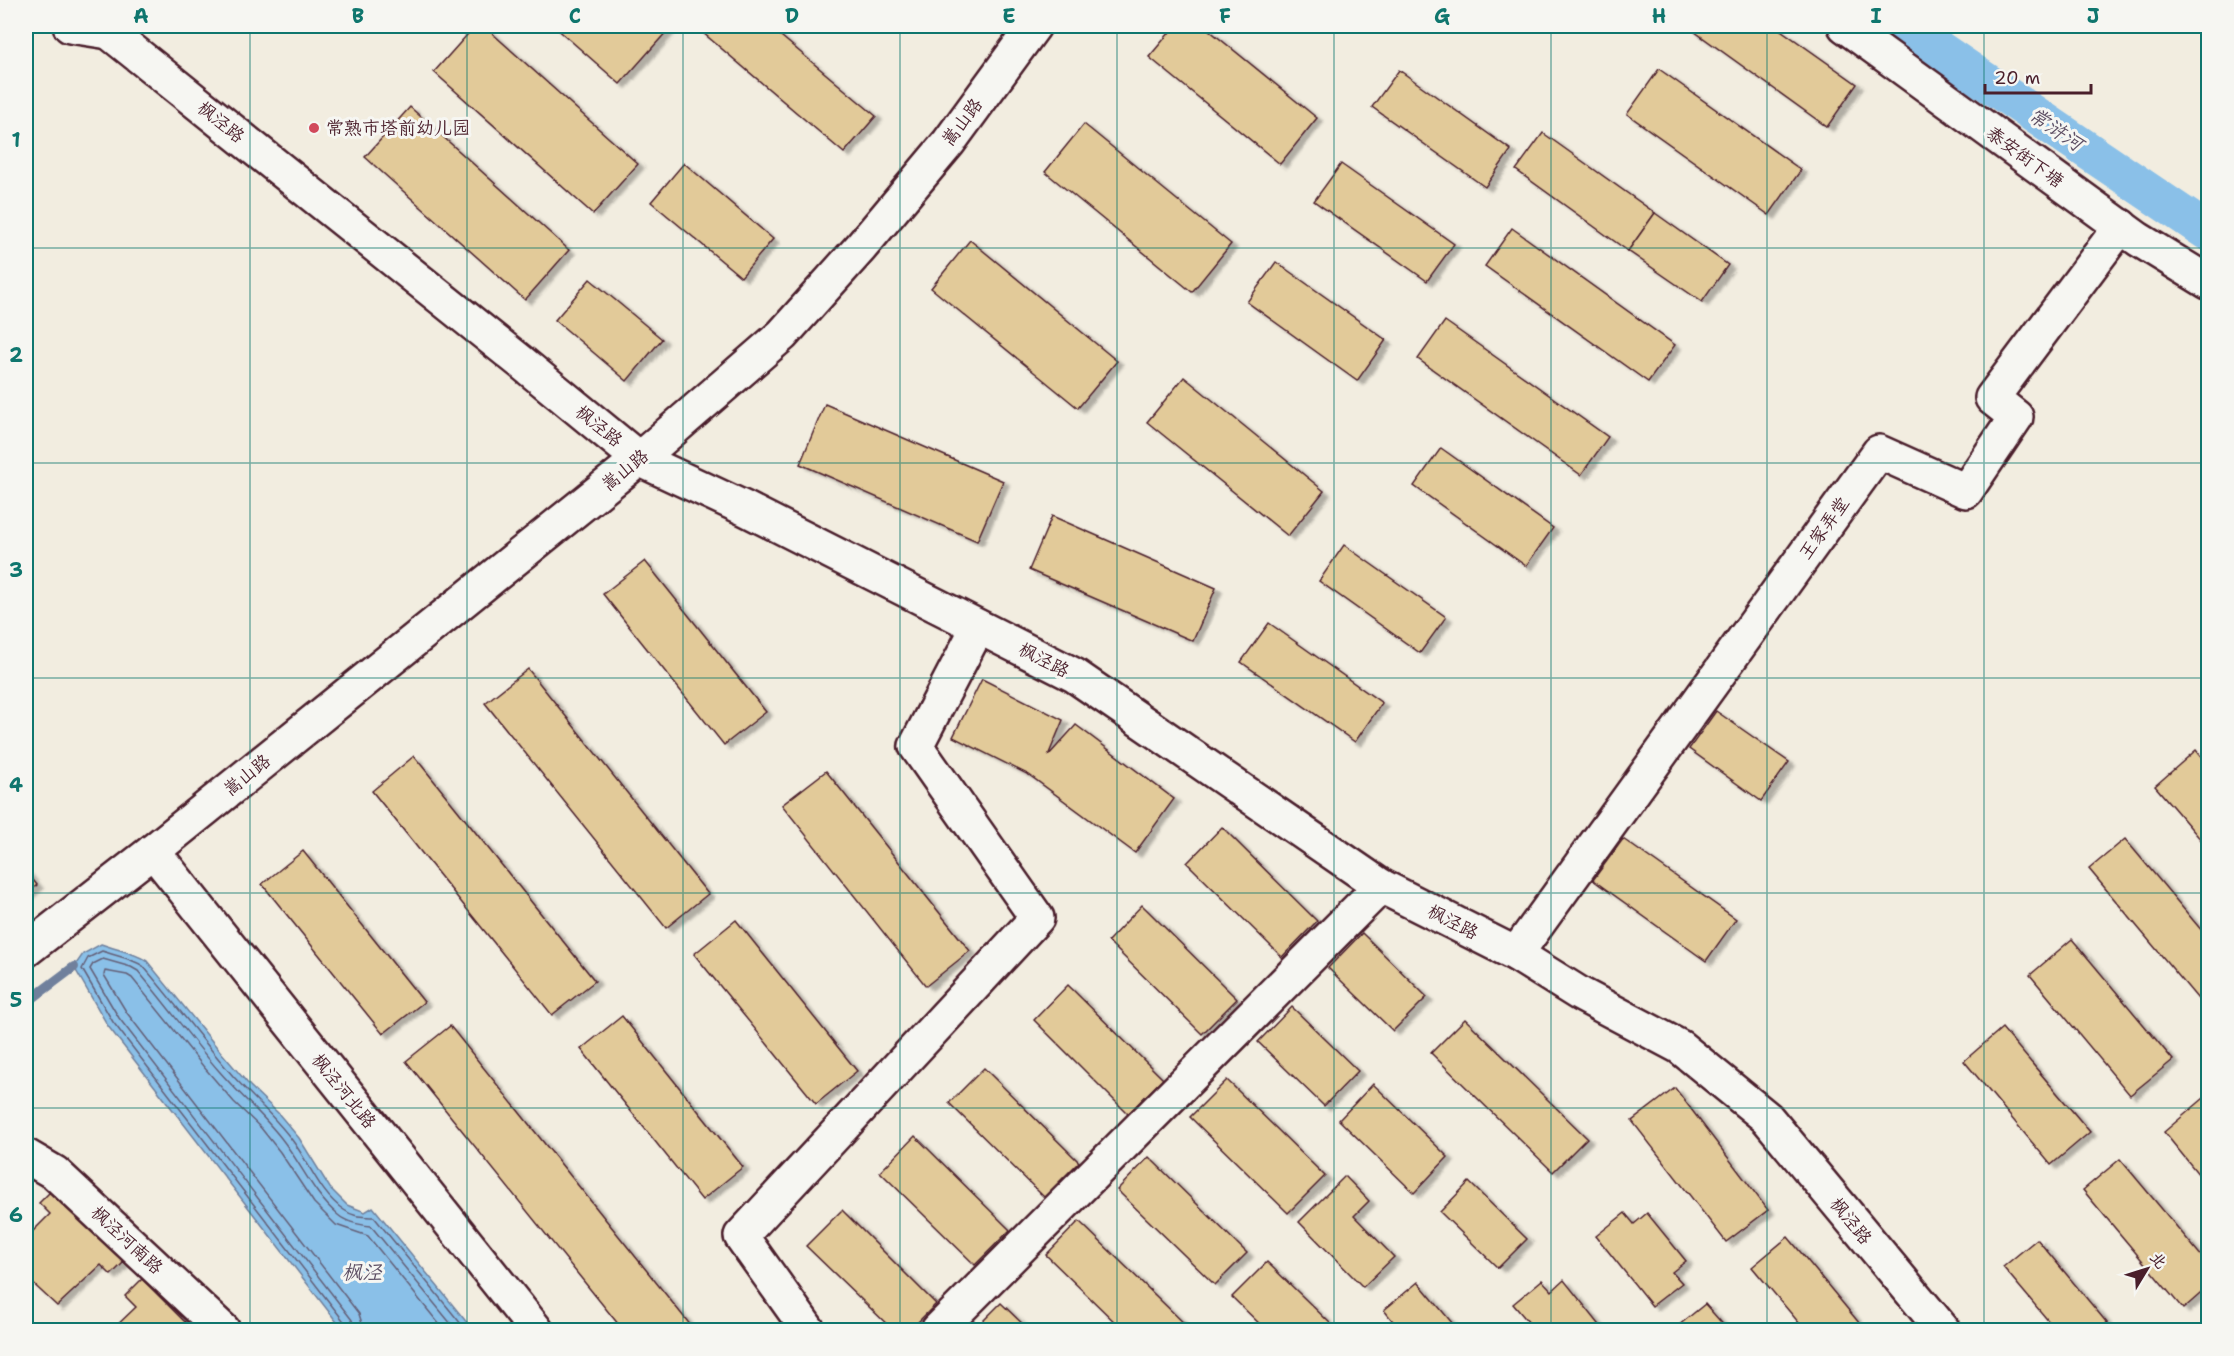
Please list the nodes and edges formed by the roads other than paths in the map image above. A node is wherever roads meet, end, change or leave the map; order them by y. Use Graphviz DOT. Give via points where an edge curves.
graph roads {
  1 [pos="70,26"];
  2 [pos="1034,26"];
  3 [pos="1845,26"];
  4 [pos="112,29"];
  5 [pos="2121,226"];
  6 [pos="2208,282"];
  7 [pos="639,459"];
  8 [pos="978,627"];
  9 [pos="153,851"];
  10 [pos="1381,886"];
  11 [pos="26,950"];
  12 [pos="1516,954"];
  13 [pos="26,1156"];
  14 [pos="223,1330"];
  15 [pos="536,1330"];
  16 [pos="808,1330"];
  17 [pos="938,1330"];
  18 [pos="1942,1330"];
  1 -- 4 [label="street"];
  2 -- 7 [label="street, 嵩山路" via="949,142 790,326"];
  3 -- 5 [label="street, 泰安街下塘"];
  4 -- 7 [label="street, 枫泾路"];
  5 -- 6 [label="street, 泰安街下塘"];
  5 -- 12 [label="street, 王家弄堂" via="1992,398 2016,417 1966,491 1879,452"];
  7 -- 8 [label="street, 枫泾路"];
  7 -- 9 [label="street, 嵩山路"];
  8 -- 10 [label="street, 枫泾路" via="1074,675"];
  8 -- 16 [label="street" via="916,746 1037,918 741,1236"];
  9 -- 11 [label="street, 嵩山路"];
  9 -- 15 [label="street, 枫泾河北路"];
  10 -- 12 [label="street, 枫泾路"];
  10 -- 17 [label="street"];
  12 -- 18 [label="street, 枫泾路" via="1580,994 1680,1047 1767,1118"];
  13 -- 14 [label="street, 枫泾河南路" via="55,1173"];
}
